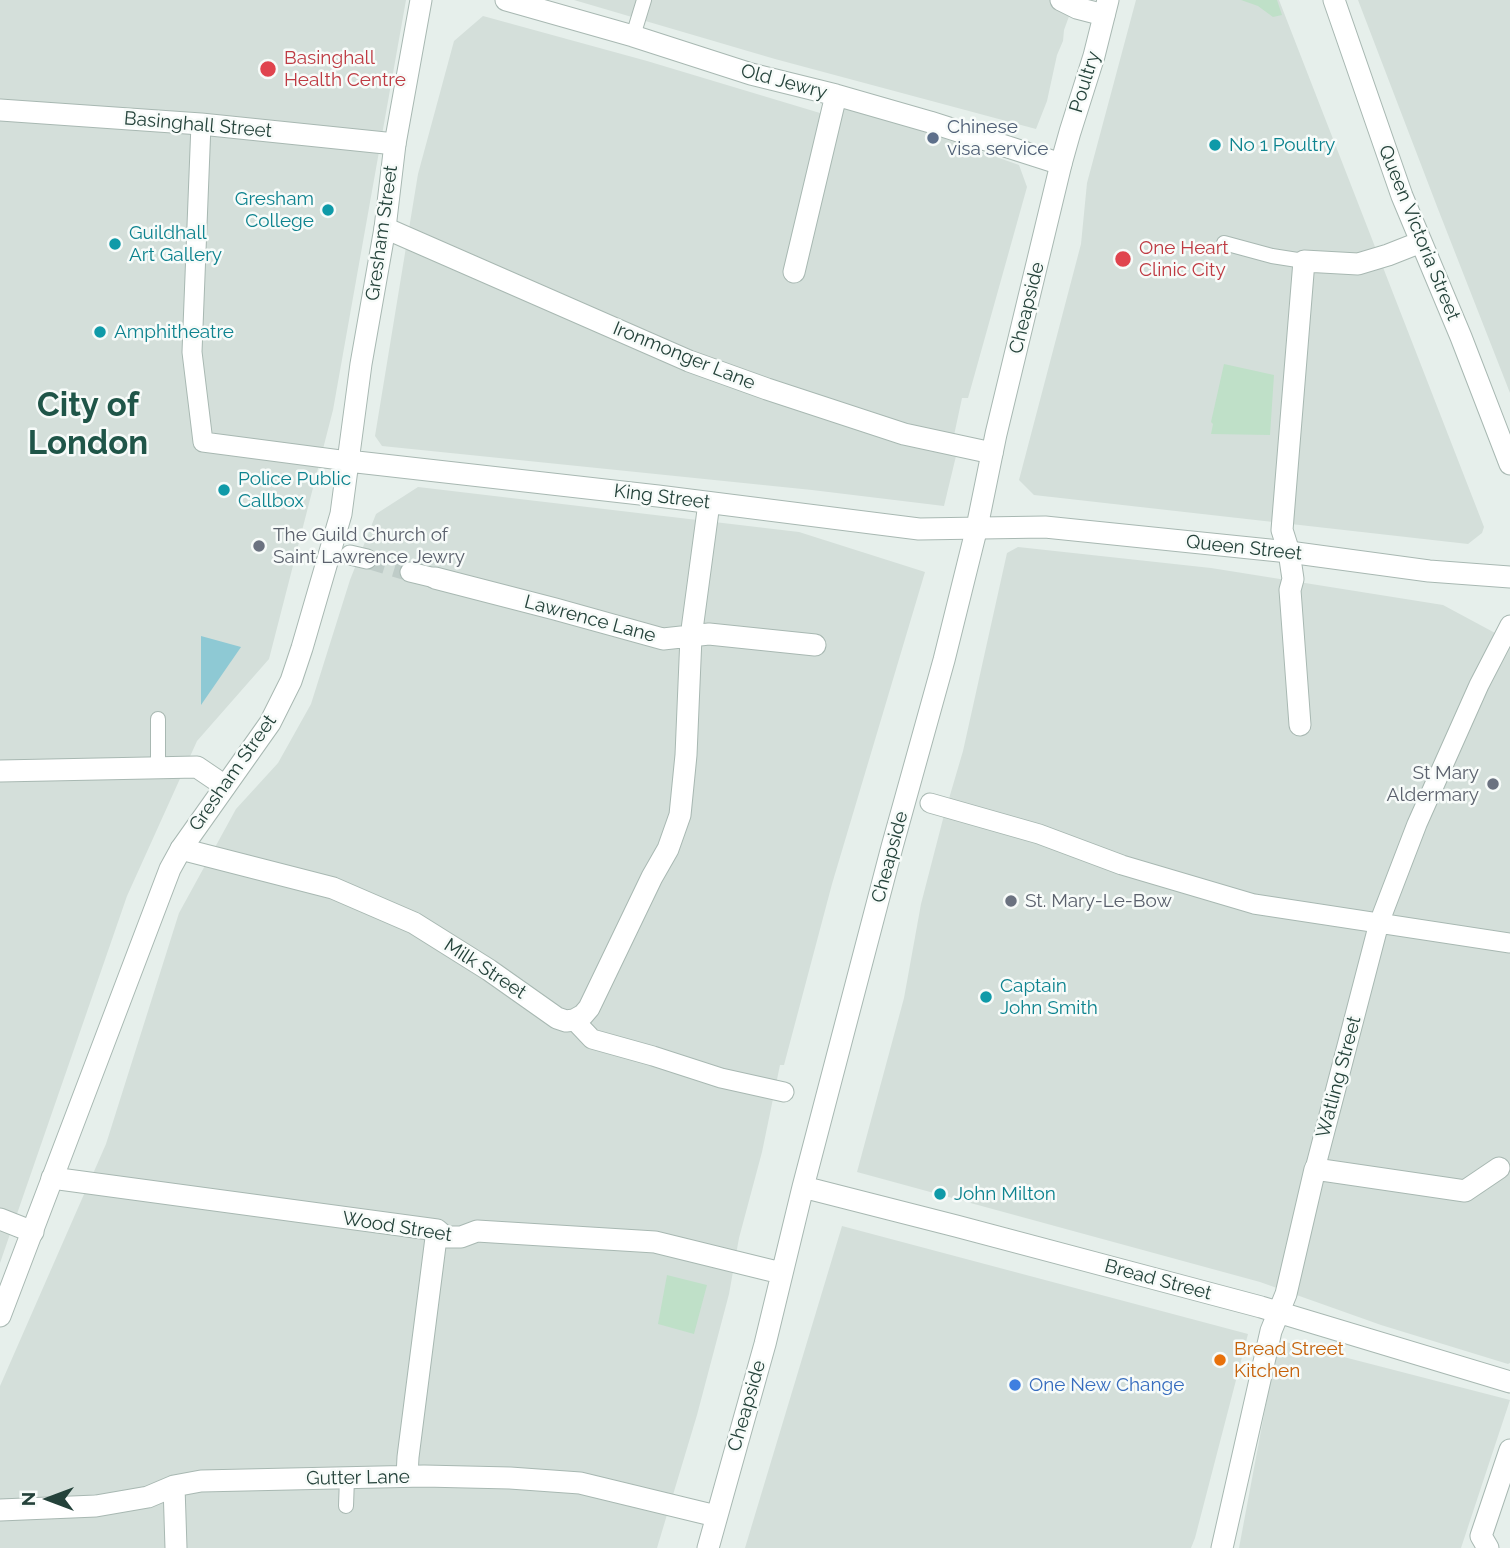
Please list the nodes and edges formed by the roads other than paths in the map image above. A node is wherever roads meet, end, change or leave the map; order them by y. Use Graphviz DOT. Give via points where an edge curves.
graph roads {
  1 [pos="421,0"];
  2 [pos="506,0"];
  3 [pos="645,0"];
  4 [pos="1061,0"];
  5 [pos="1334,0"];
  6 [pos="1106,8"];
  7 [pos="634,36"];
  8 [pos="836,95"];
  9 [pos="0,110"];
  10 [pos="201,124"];
  11 [pos="395,144"];
  12 [pos="1061,164"];
  13 [pos="385,228"];
  14 [pos="1224,243"];
  15 [pos="1420,243"];
  16 [pos="1304,261"];
  17 [pos="794,272"];
  18 [pos="992,453"];
  19 [pos="348,461"];
  20 [pos="1510,464"];
  21 [pos="709,503"];
  22 [pos="977,527"];
  23 [pos="1289,552"];
  24 [pos="410,572"];
  25 [pos="1510,577"];
  26 [pos="435,578"];
  27 [pos="1510,625"];
  28 [pos="691,636"];
  29 [pos="815,645"];
  30 [pos="158,719"];
  31 [pos="1300,725"];
  32 [pos="158,768"];
  33 [pos="0,771"];
  34 [pos="225,786"];
  35 [pos="930,803"];
  36 [pos="181,849"];
  37 [pos="1379,923"];
  38 [pos="1510,943"];
  39 [pos="573,1020"];
  40 [pos="783,1093"];
  41 [pos="1499,1168"];
  42 [pos="1315,1169"];
  43 [pos="52,1178"];
  44 [pos="803,1187"];
  45 [pos="0,1219"];
  46 [pos="437,1230"];
  47 [pos="33,1232"];
  48 [pos="781,1273"];
  49 [pos="1278,1312"];
  50 [pos="0,1316"];
  51 [pos="1510,1382"];
  52 [pos="1510,1450"];
  53 [pos="407,1476"];
  54 [pos="347,1478"];
  55 [pos="174,1486"];
  56 [pos="346,1506"];
  57 [pos="0,1510"];
  58 [pos="716,1516"];
  59 [pos="176,1548"];
  60 [pos="708,1548"];
  61 [pos="1222,1548"];
  62 [pos="1488,1548"];
  1 -- 11 [label="street, Gresham Street"];
  2 -- 7 [label="street, Old Jewry"];
  3 -- 7 [label="lane"];
  4 -- 6 [label="street" via="1077,8"];
  5 -- 15 [label="street, Queen Victoria Street"];
  6 -- 12 [label="street, Poultry"];
  7 -- 8 [label="street, Old Jewry" via="751,74"];
  8 -- 12 [label="street, Old Jewry"];
  8 -- 17 [label="street"];
  9 -- 10 [label="street, Basinghall Street"];
  10 -- 11 [label="street, Basinghall Street"];
  10 -- 19 [label="street" via="192,352 203,442"];
  11 -- 13 [label="street, Gresham Street"];
  12 -- 18 [label="street, Cheapside"];
  13 -- 18 [label="street, Ironmonger Lane" via="690,361 904,434"];
  13 -- 19 [label="street, Gresham Street"];
  14 -- 16 [label="lane"];
  15 -- 16 [label="street" via="1358,264"];
  15 -- 20 [label="street, Queen Victoria Street"];
  16 -- 23 [label="street" via="1282,530"];
  18 -- 22 [label="street, Cheapside"];
  19 -- 21 [label="street, King Street"];
  19 -- 34 [label="street, Gresham Street" via="341,514 291,681 270,723"];
  21 -- 22 [label="street, King Street" via="919,529"];
  21 -- 28 [label="street"];
  22 -- 23 [label="street, Queen Street" via="1045,527"];
  22 -- 44 [label="street, Cheapside"];
  23 -- 25 [label="street, Queen Street"];
  23 -- 31 [label="street"];
  24 -- 26 [label="street, Lawrence Lane"];
  26 -- 28 [label="street, Lawrence Lane" via="663,639"];
  27 -- 37 [label="street, Watling Street" via="1417,824"];
  28 -- 29 [label="street, Lawrence Lane"];
  28 -- 39 [label="street" via="680,815 668,849 589,1008"];
  30 -- 32 [label="lane"];
  32 -- 33 [label="street"];
  32 -- 34 [label="street" via="197,767"];
  34 -- 36 [label="street, Gresham Street"];
  35 -- 37 [label="street" via="1254,904"];
  36 -- 39 [label="street, Milk Street" via="333,888 414,923 557,1018"];
  36 -- 43 [label="street, Gresham Street"];
  37 -- 38 [label="street"];
  37 -- 42 [label="street, Watling Street"];
  39 -- 40 [label="street, Milk Street" via="592,1039"];
  41 -- 42 [label="street" via="1465,1191"];
  42 -- 49 [label="street, Watling Street"];
  43 -- 46 [label="street, Wood Street"];
  43 -- 47 [label="street, Gresham Street"];
  44 -- 48 [label="street, Cheapside"];
  44 -- 49 [label="street, Bread Street"];
  45 -- 47 [label="street"];
  46 -- 48 [label="street, Wood Street" via="445,1237 477,1231 655,1242"];
  46 -- 53 [label="street"];
  47 -- 50 [label="street, Gresham Street"];
  48 -- 58 [label="street, Cheapside"];
  49 -- 51 [label="street, Bread Street"];
  49 -- 61 [label="street, Watling Street"];
  52 -- 62 [label="street" via="1482,1536"];
  53 -- 54 [label="street, Gutter Lane"];
  53 -- 58 [label="street, Gutter Lane" via="580,1483"];
  54 -- 55 [label="street, Gutter Lane" via="201,1481"];
  54 -- 56 [label="lane"];
  55 -- 57 [label="street, Gutter Lane" via="148,1497 96,1506"];
  55 -- 59 [label="street"];
  58 -- 60 [label="street, Cheapside"];
}
